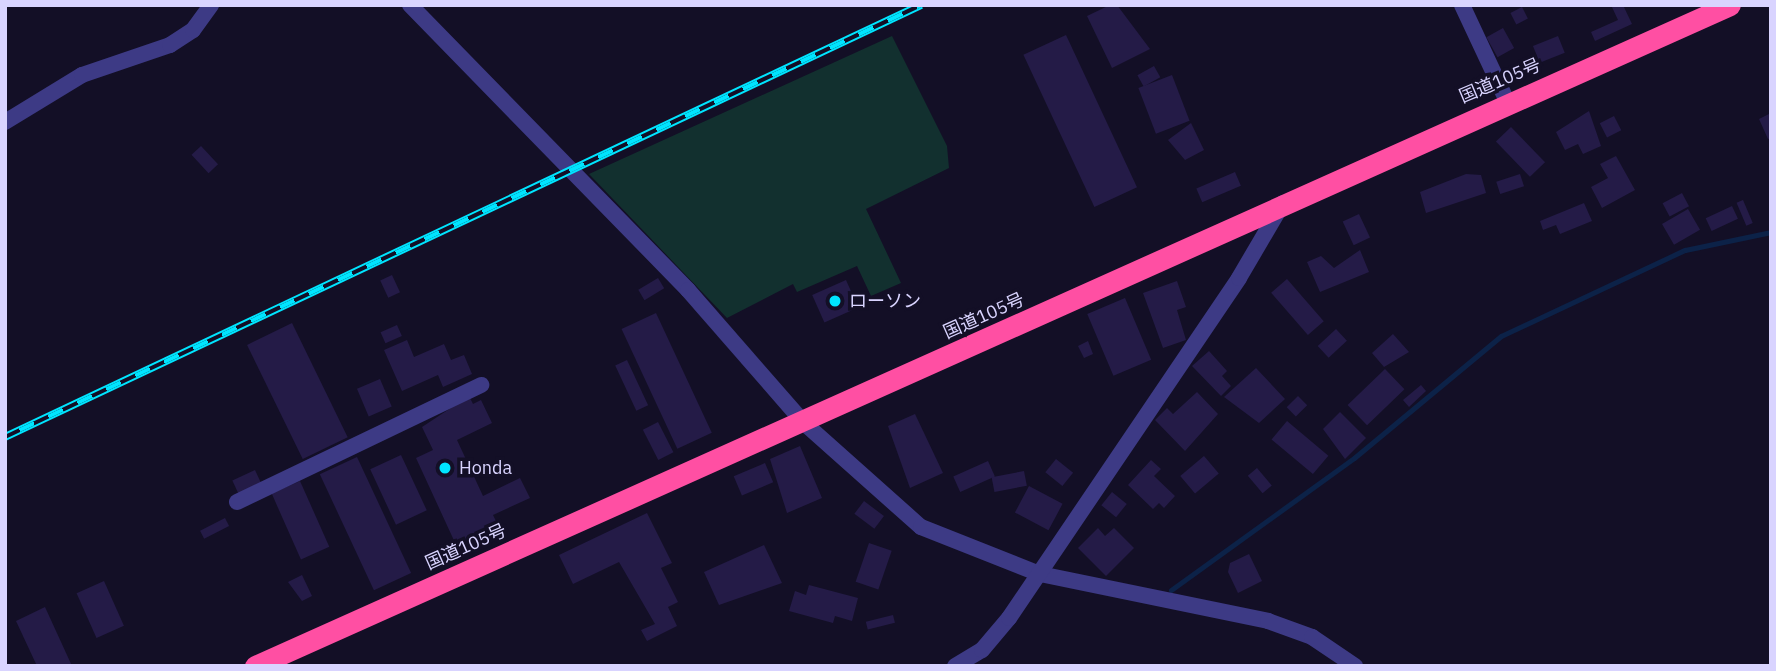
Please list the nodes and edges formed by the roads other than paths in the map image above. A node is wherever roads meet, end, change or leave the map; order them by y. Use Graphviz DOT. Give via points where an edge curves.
graph roads {
  1 [pos="211,5"];
  2 [pos="410,5"];
  3 [pos="1462,5"];
  4 [pos="1730,5"];
  5 [pos="1508,103"];
  6 [pos="5,122"];
  7 [pos="1283,204"];
  8 [pos="481,385"];
  9 [pos="803,422"];
  10 [pos="237,502"];
  11 [pos="1040,574"];
  12 [pos="255,666"];
  13 [pos="956,666"];
  14 [pos="1355,666"];
  1 -- 6 [label="street" via="193,30 170,45 82,75"];
  2 -- 9 [label="street" via="688,290"];
  3 -- 5 [label="street"];
  4 -- 5 [label="highway, 国道105号"];
  5 -- 7 [label="highway, 国道105号"];
  7 -- 9 [label="highway, 国道105号"];
  7 -- 11 [label="street"];
  8 -- 10 [label="street"];
  9 -- 11 [label="street" via="921,527"];
  9 -- 12 [label="highway, 国道105号"];
  11 -- 13 [label="street" via="982,650"];
  11 -- 14 [label="street" via="1268,621 1312,637"];
}
